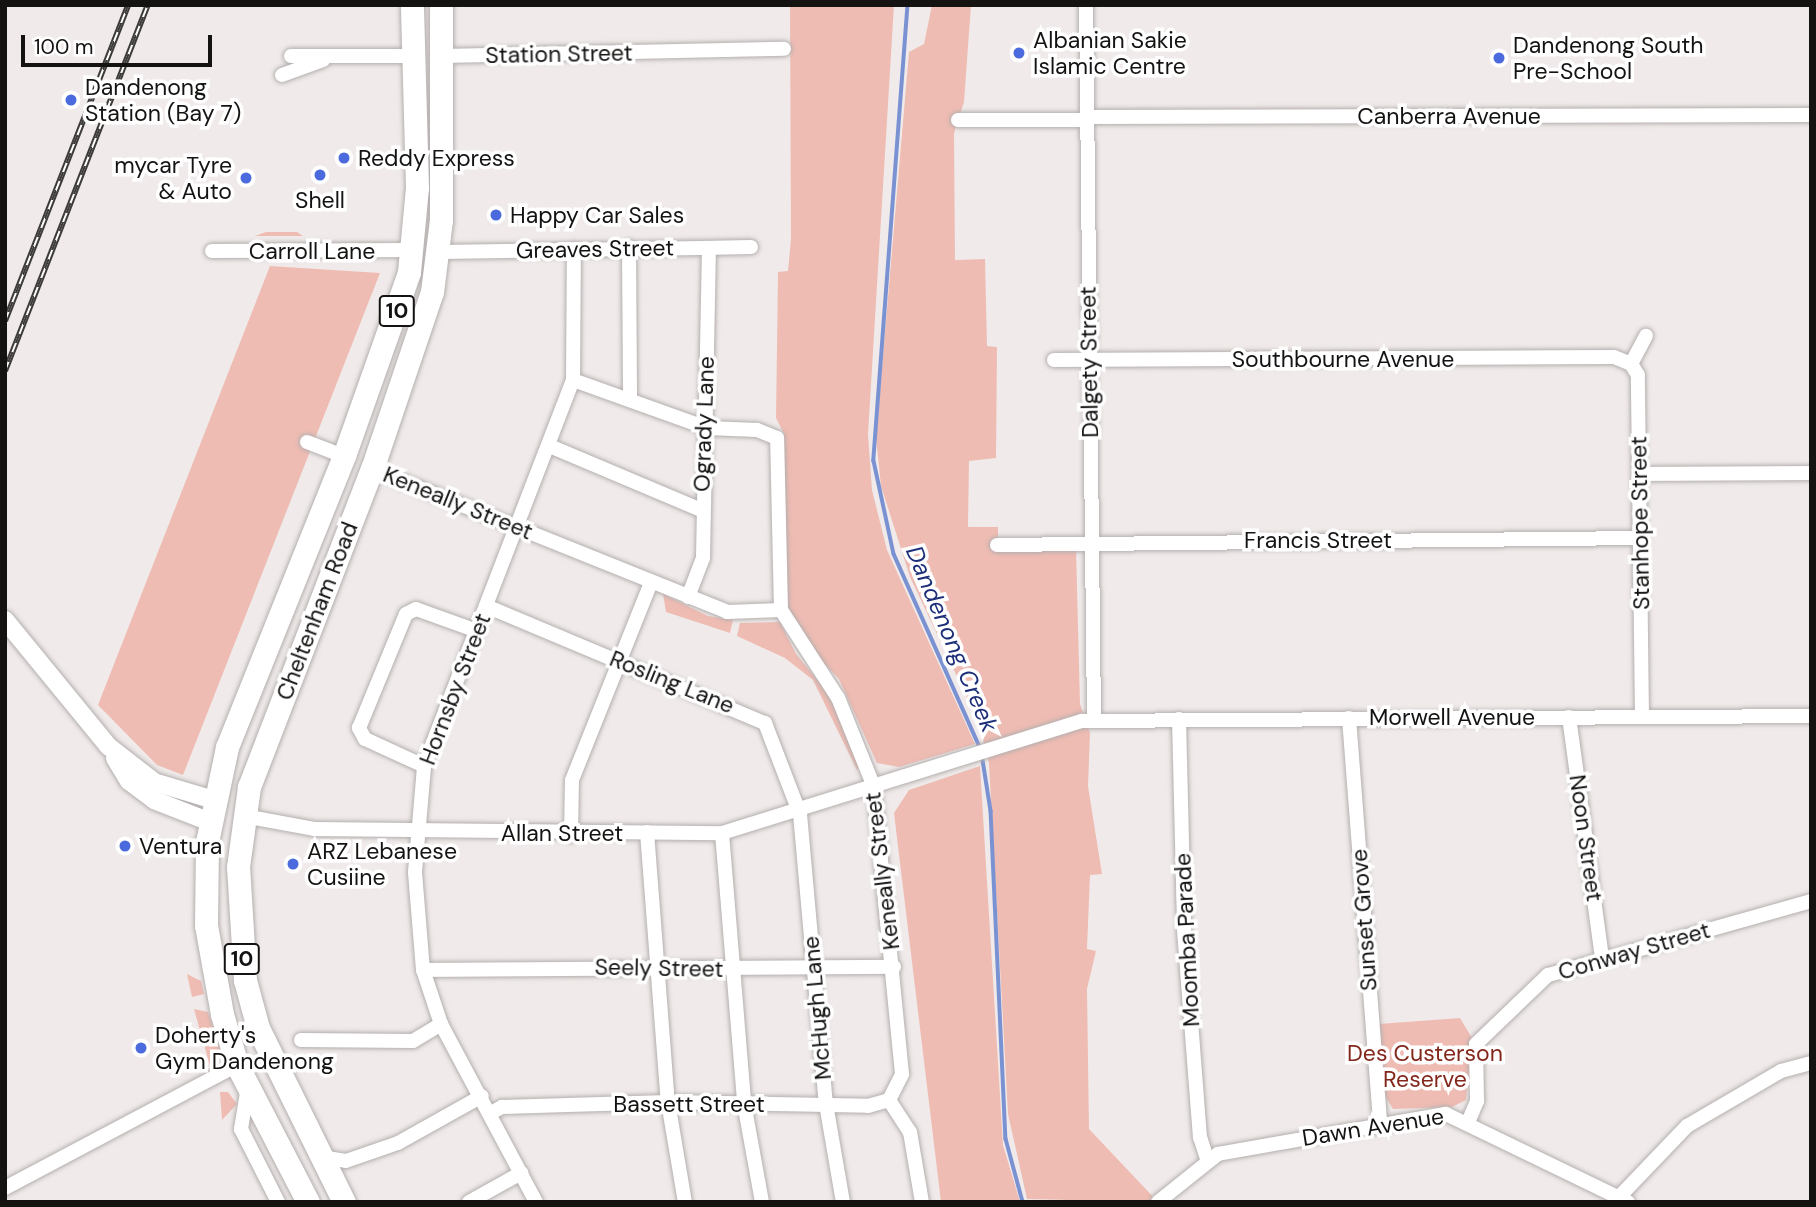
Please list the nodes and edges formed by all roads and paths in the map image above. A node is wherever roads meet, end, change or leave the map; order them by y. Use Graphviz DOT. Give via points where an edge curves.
graph roads {
  1 [pos="412,5"];
  2 [pos="441,5"];
  3 [pos="1086,5"];
  4 [pos="784,49"];
  5 [pos="291,56"];
  6 [pos="335,56"];
  7 [pos="413,56"];
  8 [pos="442,56"];
  9 [pos="282,75"];
  10 [pos="1811,115"];
  11 [pos="1086,119"];
  12 [pos="958,120"];
  13 [pos="629,247"];
  14 [pos="751,247"];
  15 [pos="574,249"];
  16 [pos="709,249"];
  17 [pos="412,250"];
  18 [pos="212,251"];
  19 [pos="440,252"];
  20 [pos="1646,336"];
  21 [pos="1054,360"];
  22 [pos="1089,361"];
  23 [pos="1631,364"];
  24 [pos="573,380"];
  25 [pos="631,400"];
  26 [pos="707,428"];
  27 [pos="307,442"];
  28 [pos="552,447"];
  29 [pos="344,456"];
  30 [pos="372,468"];
  31 [pos="1811,473"];
  32 [pos="1639,474"];
  33 [pos="701,510"];
  34 [pos="519,528"];
  35 [pos="1640,538"];
  36 [pos="1091,542"];
  37 [pos="997,545"];
  38 [pos="651,582"];
  39 [pos="688,597"];
  40 [pos="486,606"];
  41 [pos="781,610"];
  42 [pos="5,620"];
  43 [pos="477,631"];
  44 [pos="621,661"];
  45 [pos="1811,716"];
  46 [pos="1569,717"];
  47 [pos="1642,717"];
  48 [pos="1349,718"];
  49 [pos="1179,719"];
  50 [pos="1094,720"];
  51 [pos="1034,733"];
  52 [pos="424,766"];
  53 [pos="874,787"];
  54 [pos="212,811"];
  55 [pos="800,814"];
  56 [pos="244,816"];
  57 [pos="419,831"];
  58 [pos="647,832"];
  59 [pos="722,833"];
  60 [pos="571,835"];
  61 [pos="1811,901"];
  62 [pos="1602,960"];
  63 [pos="659,967"];
  64 [pos="894,967"];
  65 [pos="733,969"];
  66 [pos="814,969"];
  67 [pos="423,970"];
  68 [pos="440,1024"];
  69 [pos="302,1040"];
  70 [pos="1811,1063"];
  71 [pos="237,1065"];
  72 [pos="248,1087"];
  73 [pos="482,1096"];
  74 [pos="889,1100"];
  75 [pos="668,1102"];
  76 [pos="744,1103"];
  77 [pos="826,1104"];
  78 [pos="491,1113"];
  79 [pos="1469,1120"];
  80 [pos="1380,1122"];
  81 [pos="320,1157"];
  82 [pos="1207,1159"];
  83 [pos="521,1173"];
  84 [pos="5,1188"];
  85 [pos="1624,1199"];
  86 [pos="278,1202"];
  87 [pos="308,1202"];
  88 [pos="344,1202"];
  89 [pos="469,1202"];
  90 [pos="536,1202"];
  91 [pos="685,1202"];
  92 [pos="762,1202"];
  93 [pos="843,1202"];
  94 [pos="922,1202"];
  95 [pos="1158,1202"];
  1 -- 7 [label="main road, Cheltenham Road / 10"];
  2 -- 8 [label="main road, Cheltenham Road / 10"];
  3 -- 11 [label="street, Dalgety Street"];
  4 -- 8 [label="street, Station Street"];
  5 -- 6 [label="street, Station Street"];
  6 -- 7 [label="street, Station Street"];
  6 -- 9 [label="street, Station Street"];
  7 -- 8 [label="main road, Station Street"];
  7 -- 17 [label="main road, Cheltenham Road / 10"];
  8 -- 19 [label="main road, Cheltenham Road / 10"];
  10 -- 11 [label="street, Canberra Avenue"];
  11 -- 12 [label="street, Canberra Avenue"];
  11 -- 22 [label="street, Dalgety Street"];
  13 -- 15 [label="street, Greaves Street"];
  13 -- 16 [label="street, Greaves Street"];
  13 -- 25 [label="street"];
  14 -- 16 [label="street, Greaves Street"];
  15 -- 19 [label="street, Greaves Street"];
  15 -- 24 [label="street, Hornsby Street"];
  16 -- 26 [label="street, Ogrady Lane"];
  17 -- 18 [label="street, Carroll Lane"];
  17 -- 19 [label="main road"];
  17 -- 29 [label="main road, Cheltenham Road / 10" via="401,300"];
  19 -- 30 [label="main road, Cheltenham Road / 10" via="408,370"];
  20 -- 23 [label="street"];
  21 -- 22 [label="street, Southbourne Avenue"];
  22 -- 23 [label="street, Southbourne Avenue" via="1614,357"];
  22 -- 36 [label="street, Dalgety Street"];
  23 -- 32 [label="street, Stanhope Street" via="1638,375"];
  24 -- 25 [label="street"];
  24 -- 28 [label="street, Hornsby Street"];
  25 -- 26 [label="street"];
  26 -- 33 [label="street, Ogrady Lane"];
  26 -- 41 [label="street" via="772,433 780,452"];
  27 -- 29 [label="street"];
  28 -- 33 [label="street"];
  28 -- 34 [label="street, Hornsby Street"];
  29 -- 30 [label="main road"];
  29 -- 54 [label="main road, Cheltenham Road / 10" via="237,719"];
  30 -- 34 [label="street, Keneally Street"];
  30 -- 56 [label="main road, Cheltenham Road / 10" via="253,775"];
  31 -- 32 [label="street"];
  32 -- 35 [label="street, Stanhope Street"];
  33 -- 39 [label="street, Ogrady Lane" via="702,571"];
  34 -- 38 [label="street, Keneally Street"];
  34 -- 40 [label="street, Hornsby Street"];
  35 -- 36 [label="street, Francis Street"];
  35 -- 47 [label="street, Stanhope Street"];
  36 -- 37 [label="street, Francis Street"];
  36 -- 50 [label="street, Dalgety Street"];
  38 -- 39 [label="street, Keneally Street"];
  38 -- 44 [label="street"];
  39 -- 41 [label="street, Keneally Street" via="738,615"];
  40 -- 43 [label="street, Hornsby Street"];
  40 -- 44 [label="street, Rosling Lane"];
  41 -- 53 [label="street, Keneally Street" via="838,698"];
  42 -- 54 [label="street" via="108,746 154,782"];
  43 -- 52 [label="street, Hornsby Street"];
  43 -- 52 [label="street" via="416,609 406,614 359,728 365,739"];
  44 -- 55 [label="street, Rosling Lane" via="765,723"];
  44 -- 60 [label="street" via="572,780"];
  45 -- 47 [label="street, Morwell Avenue"];
  46 -- 47 [label="street, Morwell Avenue"];
  46 -- 48 [label="street, Morwell Avenue"];
  46 -- 62 [label="street, Noon Street"];
  48 -- 49 [label="street, Morwell Avenue"];
  48 -- 80 [label="street, Sunset Grove"];
  49 -- 50 [label="street, Morwell Avenue"];
  49 -- 82 [label="street, Moomba Parade" via="1184,920 1200,1137"];
  50 -- 51 [label="street, Morwell Avenue"];
  51 -- 53 [label="street, Allan Street"];
  52 -- 57 [label="street, Hornsby Street"];
  53 -- 55 [label="street, Allan Street"];
  53 -- 64 [label="street, Keneally Street"];
  54 -- 56 [label="main road"];
  54 -- 71 [label="main road, Cheltenham Road / 10" via="208,941"];
  55 -- 59 [label="street, Allan Street"];
  55 -- 66 [label="street, McHugh Lane"];
  56 -- 57 [label="street, Allan Street" via="314,829"];
  56 -- 81 [label="main road, Cheltenham Road / 10" via="238,867 245,980 258,1028"];
  57 -- 60 [label="street, Allan Street"];
  57 -- 67 [label="street, Hornsby Street" via="415,872"];
  58 -- 59 [label="street, Allan Street"];
  58 -- 60 [label="street, Allan Street"];
  58 -- 63 [label="street"];
  59 -- 65 [label="street"];
  61 -- 62 [label="street, Conway Street"];
  62 -- 79 [label="street, Conway Street" via="1548,975 1476,1044 1477,1101"];
  63 -- 65 [label="street, Seely Street"];
  63 -- 67 [label="street, Seely Street"];
  63 -- 75 [label="street"];
  64 -- 66 [label="street, Seely Street"];
  64 -- 74 [label="street, Keneally Street" via="902,1074"];
  65 -- 66 [label="street, Seely Street"];
  65 -- 76 [label="street"];
  66 -- 77 [label="street, McHugh Lane"];
  67 -- 68 [label="street, Hornsby Street"];
  68 -- 69 [label="street" via="414,1041"];
  68 -- 73 [label="street, Hornsby Street"];
  70 -- 85 [label="street" via="1781,1071 1687,1126"];
  71 -- 72 [label="main road, Cheltenham Road / 10"];
  71 -- 84 [label="street"];
  72 -- 86 [label="street" via="242,1129"];
  72 -- 87 [label="main road, Cheltenham Road / 10"];
  73 -- 78 [label="street, Hornsby Street"];
  73 -- 81 [label="street" via="398,1143 346,1161"];
  74 -- 77 [label="street, Bassett Street"];
  74 -- 94 [label="street" via="910,1132"];
  75 -- 76 [label="street, Bassett Street"];
  75 -- 78 [label="street, Bassett Street" via="502,1107"];
  75 -- 91 [label="street"];
  76 -- 77 [label="street, Bassett Street"];
  76 -- 92 [label="street"];
  77 -- 93 [label="street, McHugh Lane"];
  78 -- 83 [label="street, Hornsby Street"];
  79 -- 80 [label="street, Dawn Avenue" via="1446,1114"];
  79 -- 85 [label="street, Dawn Avenue"];
  80 -- 82 [label="street, Dawn Avenue"];
  81 -- 88 [label="main road, Cheltenham Road / 10"];
  82 -- 95 [label="street, Dawn Avenue"];
  83 -- 89 [label="street"];
  83 -- 90 [label="street, Hornsby Street"];
}
